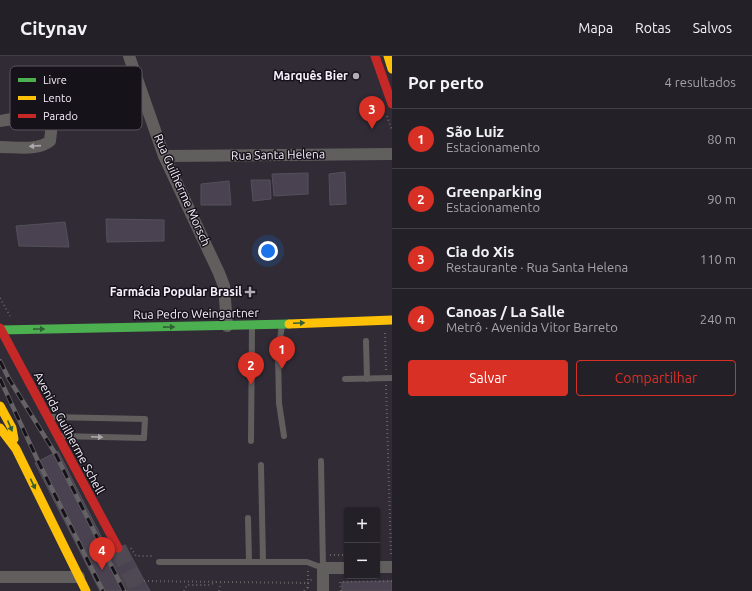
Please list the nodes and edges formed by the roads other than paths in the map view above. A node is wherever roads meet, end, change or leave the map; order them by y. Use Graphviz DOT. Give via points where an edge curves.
graph roads {
  1 [pos="129,56"];
  2 [pos="375,56"];
  3 [pos="388,56"];
  4 [pos="132,66"];
  5 [pos="392,69"];
  6 [pos="387,79"];
  7 [pos="142,93"];
  8 [pos="392,104"];
  9 [pos="10,119"];
  10 [pos="0,121"];
  11 [pos="51,130"];
  12 [pos="0,147"];
  13 [pos="392,154"];
  14 [pos="164,156"];
  15 [pos="392,320"];
  16 [pos="282,324"];
  17 [pos="252,325"];
  18 [pos="227,326"];
  19 [pos="0,329"];
  20 [pos="366,341"];
  21 [pos="389,378"];
  22 [pos="345,379"];
  23 [pos="367,379"];
  24 [pos="0,406"];
  25 [pos="48,417"];
  26 [pos="0,428"];
  27 [pos="58,436"];
  28 [pos="284,436"];
  29 [pos="251,441"];
  30 [pos="16,448"];
  31 [pos="321,461"];
  32 [pos="261,465"];
  33 [pos="248,518"];
  34 [pos="118,548"];
  35 [pos="249,561"];
  36 [pos="263,561"];
  37 [pos="159,562"];
  38 [pos="380,567"];
  39 [pos="392,567"];
  40 [pos="323,568"];
  41 [pos="344,568"];
  42 [pos="0,577"];
  43 [pos="79,577"];
  44 [pos="86,591"];
  45 [pos="323,591"];
  1 -- 4 [label="street, Rua Guilherme Morsch"];
  2 -- 6 [label="main road"];
  3 -- 5 [label="main road"];
  6 -- 8 [label="main road"];
  7 -- 14 [label="street, Rua Guilherme Morsch"];
  10 -- 9 [label="street, one-way"];
  11 -- 12 [label="street, one-way" via="50,141 46,145"];
  13 -- 14 [label="street, Rua Santa Helena"];
  14 -- 18 [label="street, Rua Guilherme Morsch" via="220,273 224,286"];
  16 -- 15 [label="main road, Rua Pedro Weingartner, one-way"];
  16 -- 17 [label="main road, Rua Pedro Weingartner"];
  16 -- 28 [label="lane" via="279,360"];
  17 -- 18 [label="main road, Rua Pedro Weingartner"];
  17 -- 29 [label="lane"];
  19 -- 18 [label="main road, Rua Pedro Weingartner, one-way"];
  19 -- 25 [label="main road, Avenida Guilherme Schell"];
  20 -- 23 [label="lane"];
  21 -- 23 [label="lane"];
  22 -- 23 [label="lane"];
  24 -- 30 [label="main road, one-way" via="12,428"];
  25 -- 27 [label="main road, Avenida Guilherme Schell"];
  27 -- 25 [label="lane, one-way" via="144,438 145,419"];
  26 -- 30 [label="main road"];
  27 -- 34 [label="main road, Avenida Guilherme Schell"];
  30 -- 43 [label="main road, one-way"];
  31 -- 40 [label="lane"];
  32 -- 36 [label="lane"];
  33 -- 35 [label="lane"];
  35 -- 36 [label="lane"];
  35 -- 37 [label="lane"];
  36 -- 40 [label="lane" via="307,562"];
  38 -- 39 [label="street"];
  40 -- 41 [label="street"];
  40 -- 45 [label="street"];
  42 -- 43 [label="street"];
  43 -- 44 [label="main road"];
}
